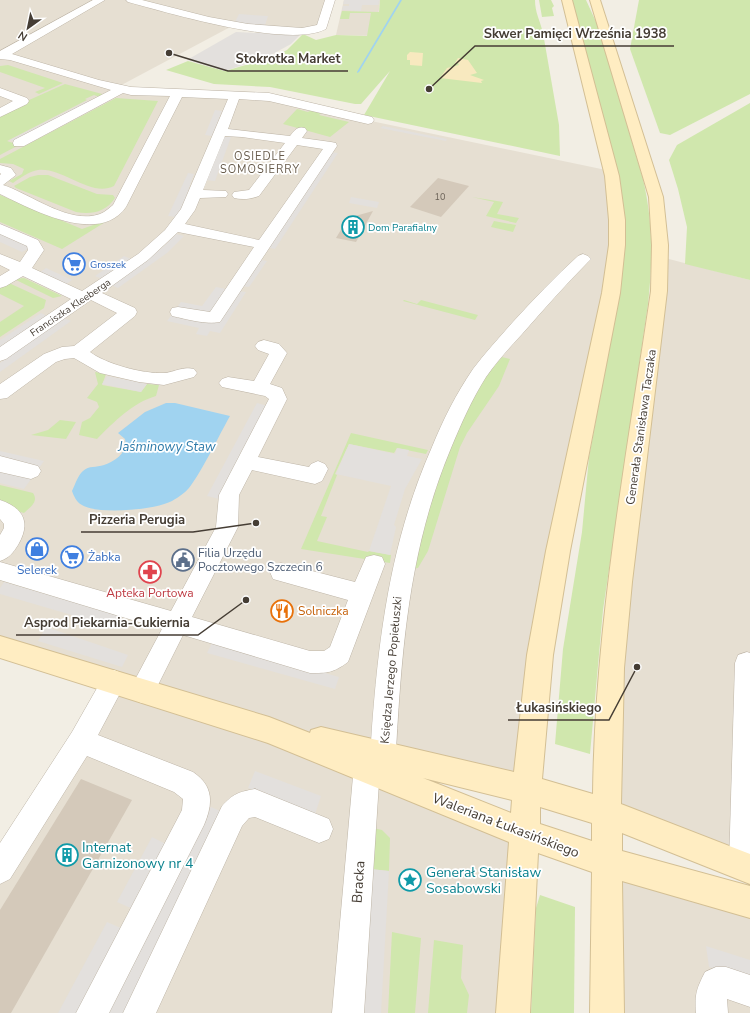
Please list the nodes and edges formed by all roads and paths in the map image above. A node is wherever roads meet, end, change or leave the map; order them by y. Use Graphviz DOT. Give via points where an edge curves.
graph roads {
  1 [pos="80,0"];
  2 [pos="100,0"];
  3 [pos="131,0"];
  4 [pos="330,0"];
  5 [pos="567,0"];
  6 [pos="595,0"];
  7 [pos="1,52"];
  8 [pos="121,89"];
  9 [pos="0,92"];
  10 [pos="177,94"];
  11 [pos="235,95"];
  12 [pos="0,113"];
  13 [pos="368,120"];
  14 [pos="220,132"];
  15 [pos="297,135"];
  16 [pos="18,143"];
  17 [pos="0,169"];
  18 [pos="0,182"];
  19 [pos="0,189"];
  20 [pos="195,194"];
  21 [pos="221,194"];
  22 [pos="239,195"];
  23 [pos="175,227"];
  24 [pos="0,228"];
  25 [pos="263,245"];
  26 [pos="583,258"];
  27 [pos="0,259"];
  28 [pos="21,269"];
  29 [pos="0,283"];
  30 [pos="86,296"];
  31 [pos="178,312"];
  32 [pos="214,318"];
  33 [pos="203,334"];
  34 [pos="264,346"];
  35 [pos="78,352"];
  36 [pos="0,355"];
  37 [pos="188,373"];
  38 [pos="228,382"];
  39 [pos="259,388"];
  40 [pos="0,393"];
  41 [pos="247,462"];
  42 [pos="0,464"];
  43 [pos="318,469"];
  44 [pos="31,471"];
  45 [pos="0,508"];
  46 [pos="0,552"];
  47 [pos="374,564"];
  48 [pos="0,571"];
  49 [pos="281,572"];
  50 [pos="362,594"];
  51 [pos="177,622"];
  52 [pos="0,647"];
  53 [pos="748,663"];
  54 [pos="114,682"];
  55 [pos="142,691"];
  56 [pos="81,741"];
  57 [pos="375,763"];
  58 [pos="527,789"];
  59 [pos="607,814"];
  60 [pos="319,829"];
  61 [pos="526,834"];
  62 [pos="608,862"];
  63 [pos="746,868"];
  64 [pos="0,869"];
  65 [pos="750,902"];
  66 [pos="737,997"];
  67 [pos="92,1013"];
  68 [pos="139,1013"];
  69 [pos="348,1013"];
  70 [pos="513,1013"];
  71 [pos="607,1013"];
  72 [pos="712,1013"];
  1 -- 7 [label="street"];
  2 -- 7 [label="street"];
  3 -- 4 [label="street" via="234,26 261,30 305,31 322,27"];
  5 -- 58 [label="main road" via="612,176 617,245 608,307 545,623"];
  6 -- 59 [label="main road, Generała Stanisława Taczaka" via="652,182 658,210 660,245 657,308 616,620 609,716"];
  7 -- 8 [label="street"];
  8 -- 10 [label="street"];
  8 -- 16 [label="street"];
  9 -- 12 [label="street" via="23,101"];
  10 -- 11 [label="street"];
  10 -- 19 [label="street" via="119,207 112,214 92,219 71,219"];
  11 -- 13 [label="street" via="277,98"];
  11 -- 14 [label="street, Franciszka Kleeberga"];
  14 -- 15 [label="street"];
  14 -- 20 [label="street, Franciszka Kleeberga"];
  15 -- 22 [label="street" via="254,193"];
  15 -- 25 [label="street" via="330,146"];
  17 -- 18 [label="street" via="9,175"];
  20 -- 21 [label="street"];
  20 -- 23 [label="street, Franciszka Kleeberga" via="188,210"];
  23 -- 25 [label="street"];
  23 -- 30 [label="street, Franciszka Kleeberga" via="151,251"];
  24 -- 28 [label="street" via="28,240 35,246 32,259"];
  25 -- 32 [label="street"];
  26 -- 57 [label="street, Księdza Jerzego Popiełuszki" via="543,299 484,367 456,415 432,467 410,533 395,610"];
  27 -- 28 [label="street"];
  28 -- 29 [label="street"];
  28 -- 30 [label="street"];
  30 -- 35 [label="street" via="129,312"];
  30 -- 36 [label="street, Franciszka Kleeberga"];
  31 -- 32 [label="street"];
  32 -- 33 [label="street"];
  34 -- 39 [label="street" via="273,348 278,353"];
  35 -- 37 [label="street" via="106,369 139,376 164,379"];
  35 -- 40 [label="street" via="62,353 50,358"];
  38 -- 39 [label="street"];
  39 -- 41 [label="street" via="274,392 278,399"];
  41 -- 43 [label="street" via="315,476"];
  41 -- 51 [label="street" via="227,501 227,527"];
  42 -- 44 [label="street"];
  45 -- 46 [label="street" via="10,515 16,526"];
  47 -- 50 [label="street"];
  48 -- 51 [label="street"];
  49 -- 50 [label="street"];
  50 -- 51 [label="street" via="339,654 328,662 310,662 290,657"];
  51 -- 55 [label="street"];
  52 -- 54 [label="main road, Waleriana Łukasińskiego"];
  53 -- 63 [label="street, Waleriana Łukasińskiego"];
  54 -- 55 [label="main road, Waleriana Łukasińskiego"];
  54 -- 56 [label="street"];
  55 -- 57 [label="main road, Waleriana Łukasińskiego"];
  56 -- 64 [label="street"];
  56 -- 67 [label="street" via="191,786 196,794 197,803 194,815"];
  57 -- 58 [label="main road, Waleriana Łukasińskiego"];
  57 -- 61 [label="main road, Waleriana Łukasińskiego"];
  57 -- 69 [label="street, Bracka"];
  58 -- 59 [label="main road, Waleriana Łukasińskiego"];
  58 -- 61 [label="main road"];
  59 -- 62 [label="main road, Generała Stanisława Taczaka"];
  59 -- 63 [label="main road, Waleriana Łukasińskiego"];
  60 -- 68 [label="street" via="255,803 242,805 232,816"];
  61 -- 62 [label="main road, Waleriana Łukasińskiego"];
  61 -- 70 [label="main road"];
  62 -- 65 [label="main road, Waleriana Łukasińskiego"];
  62 -- 71 [label="main road, Generała Stanisława Taczaka"];
  66 -- 72 [label="street" via="726,983 716,983 711,993"];
}
